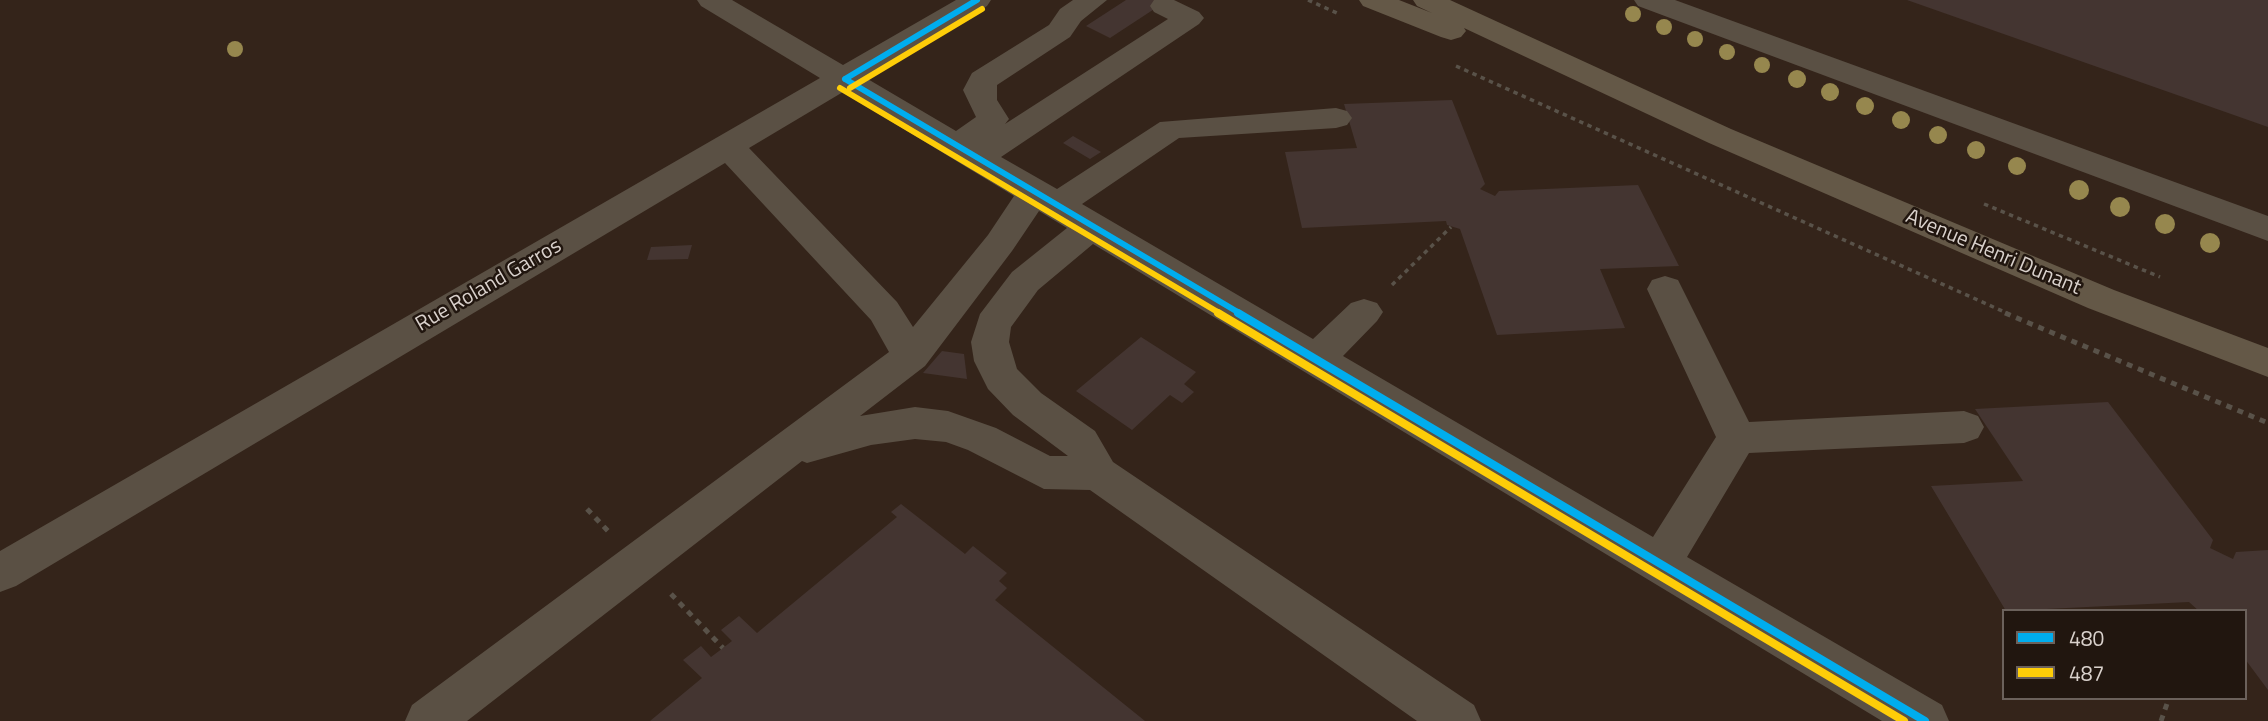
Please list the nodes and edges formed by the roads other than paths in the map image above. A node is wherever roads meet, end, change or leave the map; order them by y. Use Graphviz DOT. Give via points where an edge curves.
graph roads {
  1 [pos="711,0"];
  2 [pos="977,0"];
  3 [pos="1093,0"];
  4 [pos="1373,0"];
  5 [pos="1427,0"];
  6 [pos="1648,0"];
  7 [pos="1164,6"];
  8 [pos="845,79"];
  9 [pos="1336,118"];
  10 [pos="1720,136"];
  11 [pos="730,148"];
  12 [pos="968,151"];
  13 [pos="1046,198"];
  14 [pos="1093,225"];
  15 [pos="2268,229"];
  16 [pos="1665,289"];
  17 [pos="1364,312"];
  18 [pos="911,356"];
  19 [pos="1316,359"];
  20 [pos="2268,363"];
  21 [pos="1964,427"];
  22 [pos="1737,438"];
  23 [pos="779,458"];
  24 [pos="1098,474"];
  25 [pos="1660,562"];
  26 [pos="0,573"];
  27 [pos="429,721"];
  28 [pos="1457,721"];
  29 [pos="1925,721"];
  1 -- 8 [label="street"];
  2 -- 8 [label="street, Rue Roland Garros"];
  3 -- 12 [label="street" via="1070,15 1060,31 983,80 981,100 993,119"];
  4 -- 10 [label="main road, Avenue Henri Dunant"];
  5 -- 10 [label="main road, Avenue Henri Dunant"];
  6 -- 15 [label="street"];
  7 -- 12 [label="street" via="1189,18"];
  8 -- 11 [label="street, Rue Roland Garros"];
  8 -- 12 [label="street"];
  9 -- 13 [label="street" via="1171,129"];
  10 -- 20 [label="main road, Avenue Henri Dunant" via="2101,299"];
  11 -- 18 [label="street" via="877,303"];
  11 -- 26 [label="street, Rue Roland Garros"];
  12 -- 13 [label="street"];
  13 -- 14 [label="street"];
  13 -- 18 [label="street" via="1000,243"];
  14 -- 19 [label="street"];
  14 -- 24 [label="street" via="1025,281 993,324 990,342 1002,379 1027,404 1081,442"];
  16 -- 22 [label="street"];
  17 -- 19 [label="street"];
  18 -- 23 [label="street"];
  19 -- 25 [label="street"];
  21 -- 22 [label="street"];
  22 -- 25 [label="street"];
  23 -- 24 [label="street" via="821,441 915,423 948,427 982,439 1044,472"];
  23 -- 27 [label="street"];
  24 -- 28 [label="street"];
  25 -- 29 [label="street"];
}
